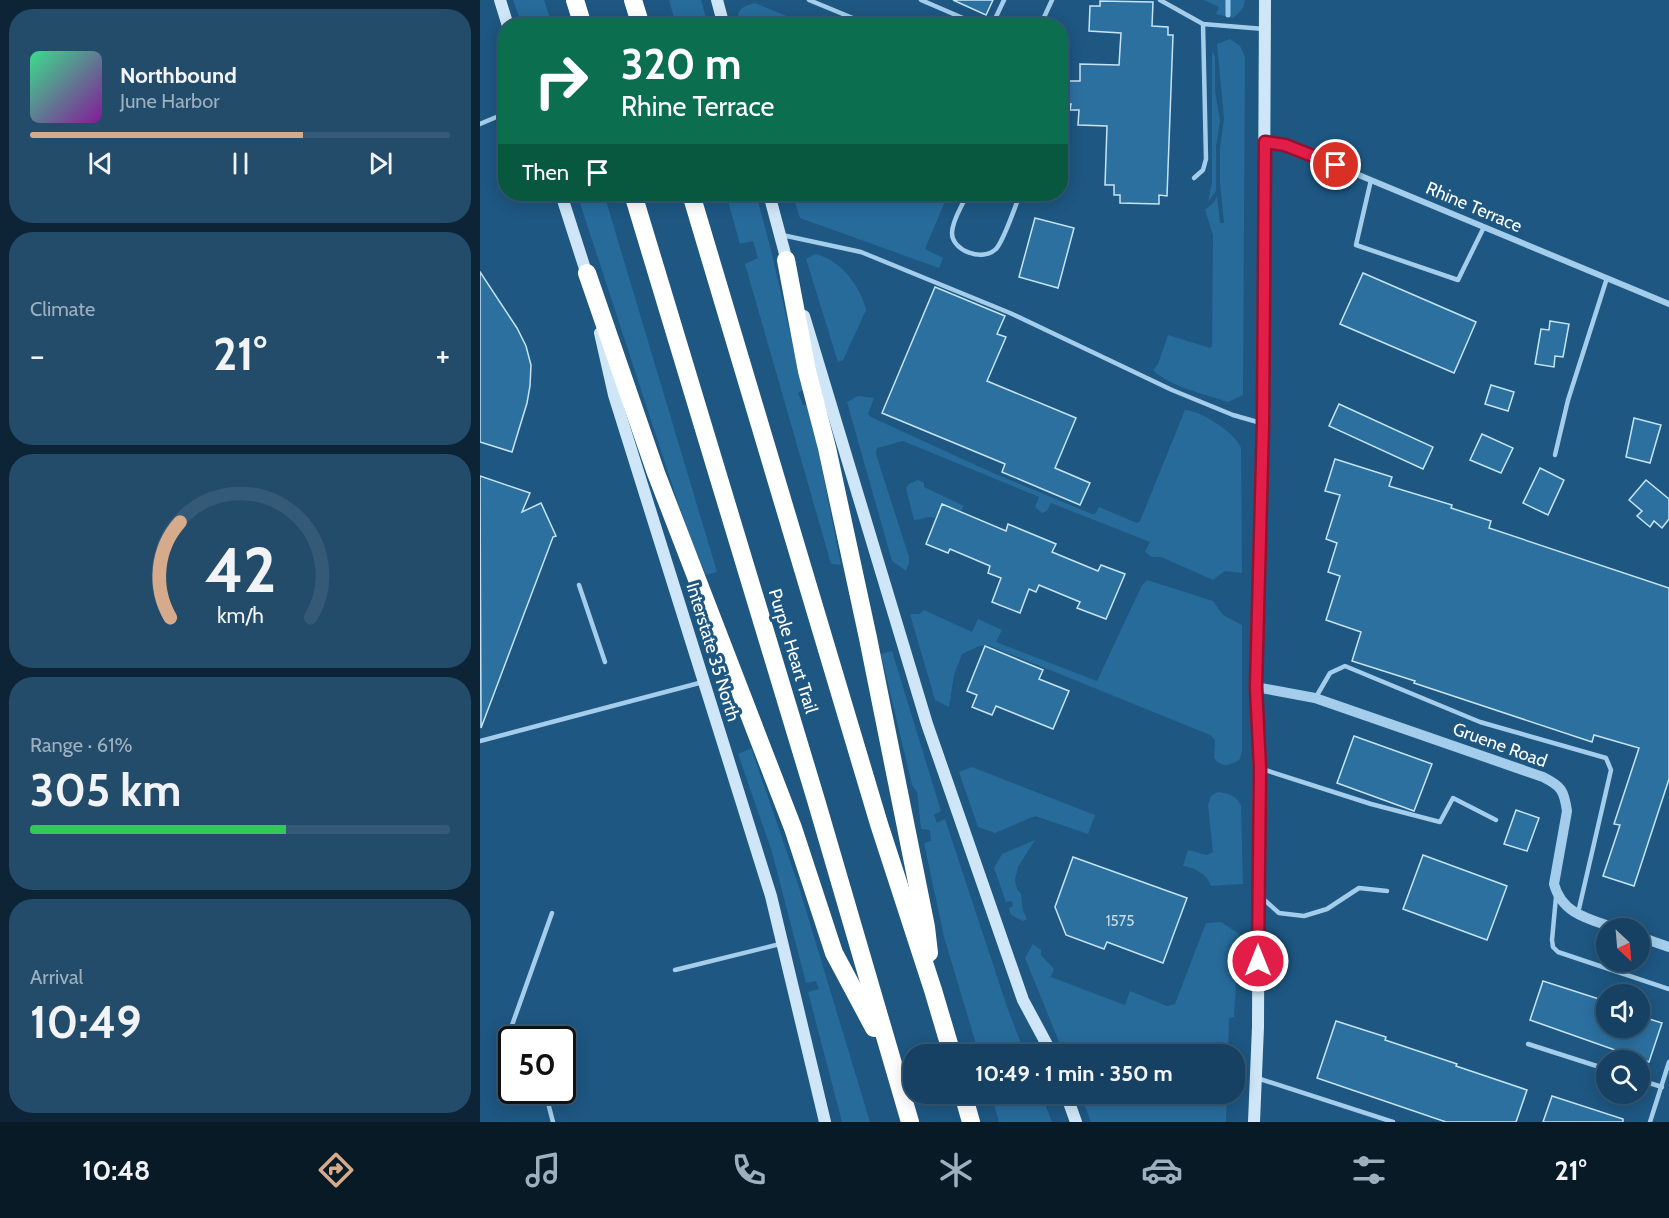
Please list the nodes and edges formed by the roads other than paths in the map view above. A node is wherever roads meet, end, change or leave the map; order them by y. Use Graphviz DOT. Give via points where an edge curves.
graph roads {
  1 [pos="500,0"];
  2 [pos="575,0"];
  3 [pos="633,0"];
  4 [pos="717,0"];
  5 [pos="809,0"];
  6 [pos="921,0"];
  7 [pos="1004,0"];
  8 [pos="1052,0"];
  9 [pos="1160,0"];
  10 [pos="1264,0"];
  11 [pos="506,18"];
  12 [pos="580,18"];
  13 [pos="639,18"];
  14 [pos="722,18"];
  15 [pos="853,18"];
  16 [pos="963,18"];
  17 [pos="995,18"];
  18 [pos="1044,18"];
  19 [pos="1203,24"];
  20 [pos="1264,29"];
  21 [pos="498,116"];
  22 [pos="480,123"];
  23 [pos="1265,142"];
  24 [pos="1194,178"];
  25 [pos="1371,180"];
  26 [pos="563,201"];
  27 [pos="635,201"];
  28 [pos="693,201"];
  29 [pos="771,201"];
  30 [pos="964,201"];
  31 [pos="1017,201"];
  32 [pos="1484,227"];
  33 [pos="779,234"];
  34 [pos="786,260"];
  35 [pos="587,273"];
  36 [pos="1607,278"];
  37 [pos="1669,304"];
  38 [pos="1263,424"];
  39 [pos="1555,455"];
  40 [pos="579,585"];
  41 [pos="605,662"];
  42 [pos="703,682"];
  43 [pos="1256,687"];
  44 [pos="1315,698"];
  45 [pos="480,741"];
  46 [pos="1260,768"];
  47 [pos="1496,820"];
  48 [pos="1387,891"];
  49 [pos="1557,894"];
  50 [pos="1259,896"];
  51 [pos="552,913"];
  52 [pos="1577,915"];
  53 [pos="1596,922"];
  54 [pos="1650,941"];
  55 [pos="783,943"];
  56 [pos="1669,948"];
  57 [pos="675,970"];
  58 [pos="1669,989"];
  59 [pos="933,990"];
  60 [pos="512,1026"];
  61 [pos="949,1044"];
  62 [pos="1047,1044"];
  63 [pos="1528,1044"];
  64 [pos="891,1059"];
  65 [pos="1669,1062"];
  66 [pos="1596,1066"];
  67 [pos="1257,1078"];
  68 [pos="1650,1083"];
  69 [pos="1662,1087"];
  70 [pos="549,1104"];
  71 [pos="966,1104"];
  72 [pos="1070,1104"];
  73 [pos="553,1122"];
  74 [pos="825,1122"];
  75 [pos="910,1122"];
  76 [pos="971,1122"];
  77 [pos="1076,1122"];
  78 [pos="1254,1122"];
  79 [pos="1393,1122"];
  80 [pos="1650,1122"];
  1 -- 11 [label="main road"];
  2 -- 12 [label="highway"];
  3 -- 13 [label="highway"];
  4 -- 14 [label="main road"];
  5 -- 15 [label="lane"];
  6 -- 16 [label="lane"];
  7 -- 17 [label="lane"];
  8 -- 18 [label="lane"];
  9 -- 19 [label="lane"];
  10 -- 20 [label="main road"];
  19 -- 20 [label="lane"];
  19 -- 24 [label="lane" via="1206,159 1203,170"];
  20 -- 23 [label="main road"];
  21 -- 22 [label="lane"];
  23 -- 25 [label="street, Rhine Terrace" via="1285,145"];
  23 -- 38 [label="main road"];
  25 -- 32 [label="street, Rhine Terrace"];
  25 -- 32 [label="lane" via="1356,245 1458,280"];
  26 -- 35 [label="main road, Interstate 35 North"];
  27 -- 64 [label="highway, Purple Heart Trail"];
  28 -- 59 [label="highway, Purple Heart Trail" via="876,813"];
  29 -- 33 [label="main road"];
  30 -- 31 [label="lane" via="953,227 953,239 959,247 978,255 990,254 998,246"];
  32 -- 36 [label="street, Rhine Terrace"];
  33 -- 34 [label="main road"];
  33 -- 38 [label="lane" via="861,252 1010,314 1172,390"];
  34 -- 59 [label="highway" via="907,831 926,927"];
  34 -- 62 [label="main road" via="927,724 1023,1000"];
  35 -- 42 [label="main road, Interstate 35 North" via="614,395"];
  35 -- 64 [label="highway" via="657,472 793,828 834,953"];
  36 -- 37 [label="street, Rhine Terrace"];
  36 -- 39 [label="lane" via="1568,400"];
  38 -- 43 [label="main road"];
  40 -- 41 [label="lane"];
  42 -- 45 [label="lane"];
  42 -- 55 [label="main road, Interstate 35 North"];
  43 -- 44 [label="street, Gruene Road"];
  43 -- 46 [label="main road"];
  44 -- 49 [label="street, Gruene Road" via="1559,785 1567,811 1554,884"];
  44 -- 52 [label="lane" via="1330,673 1345,666 1480,722 1606,758 1611,770"];
  46 -- 47 [label="lane" via="1440,822 1454,798"];
  46 -- 50 [label="main road"];
  48 -- 50 [label="lane" via="1359,888 1327,909 1304,916 1279,913"];
  49 -- 52 [label="street"];
  49 -- 58 [label="lane" via="1552,940 1558,952"];
  50 -- 67 [label="main road"];
  51 -- 60 [label="lane"];
  52 -- 53 [label="street"];
  54 -- 56 [label="street"];
  55 -- 57 [label="lane"];
  55 -- 74 [label="main road, Interstate 35 North"];
  59 -- 61 [label="highway, Purple Heart Trail"];
  63 -- 66 [label="lane"];
  64 -- 75 [label="highway, Purple Heart Trail"];
  65 -- 69 [label="lane"];
  67 -- 78 [label="main road"];
  67 -- 79 [label="lane"];
  68 -- 69 [label="lane"];
  69 -- 80 [label="lane"];
  70 -- 73 [label="lane"];
  71 -- 76 [label="highway"];
  72 -- 77 [label="main road"];
}
